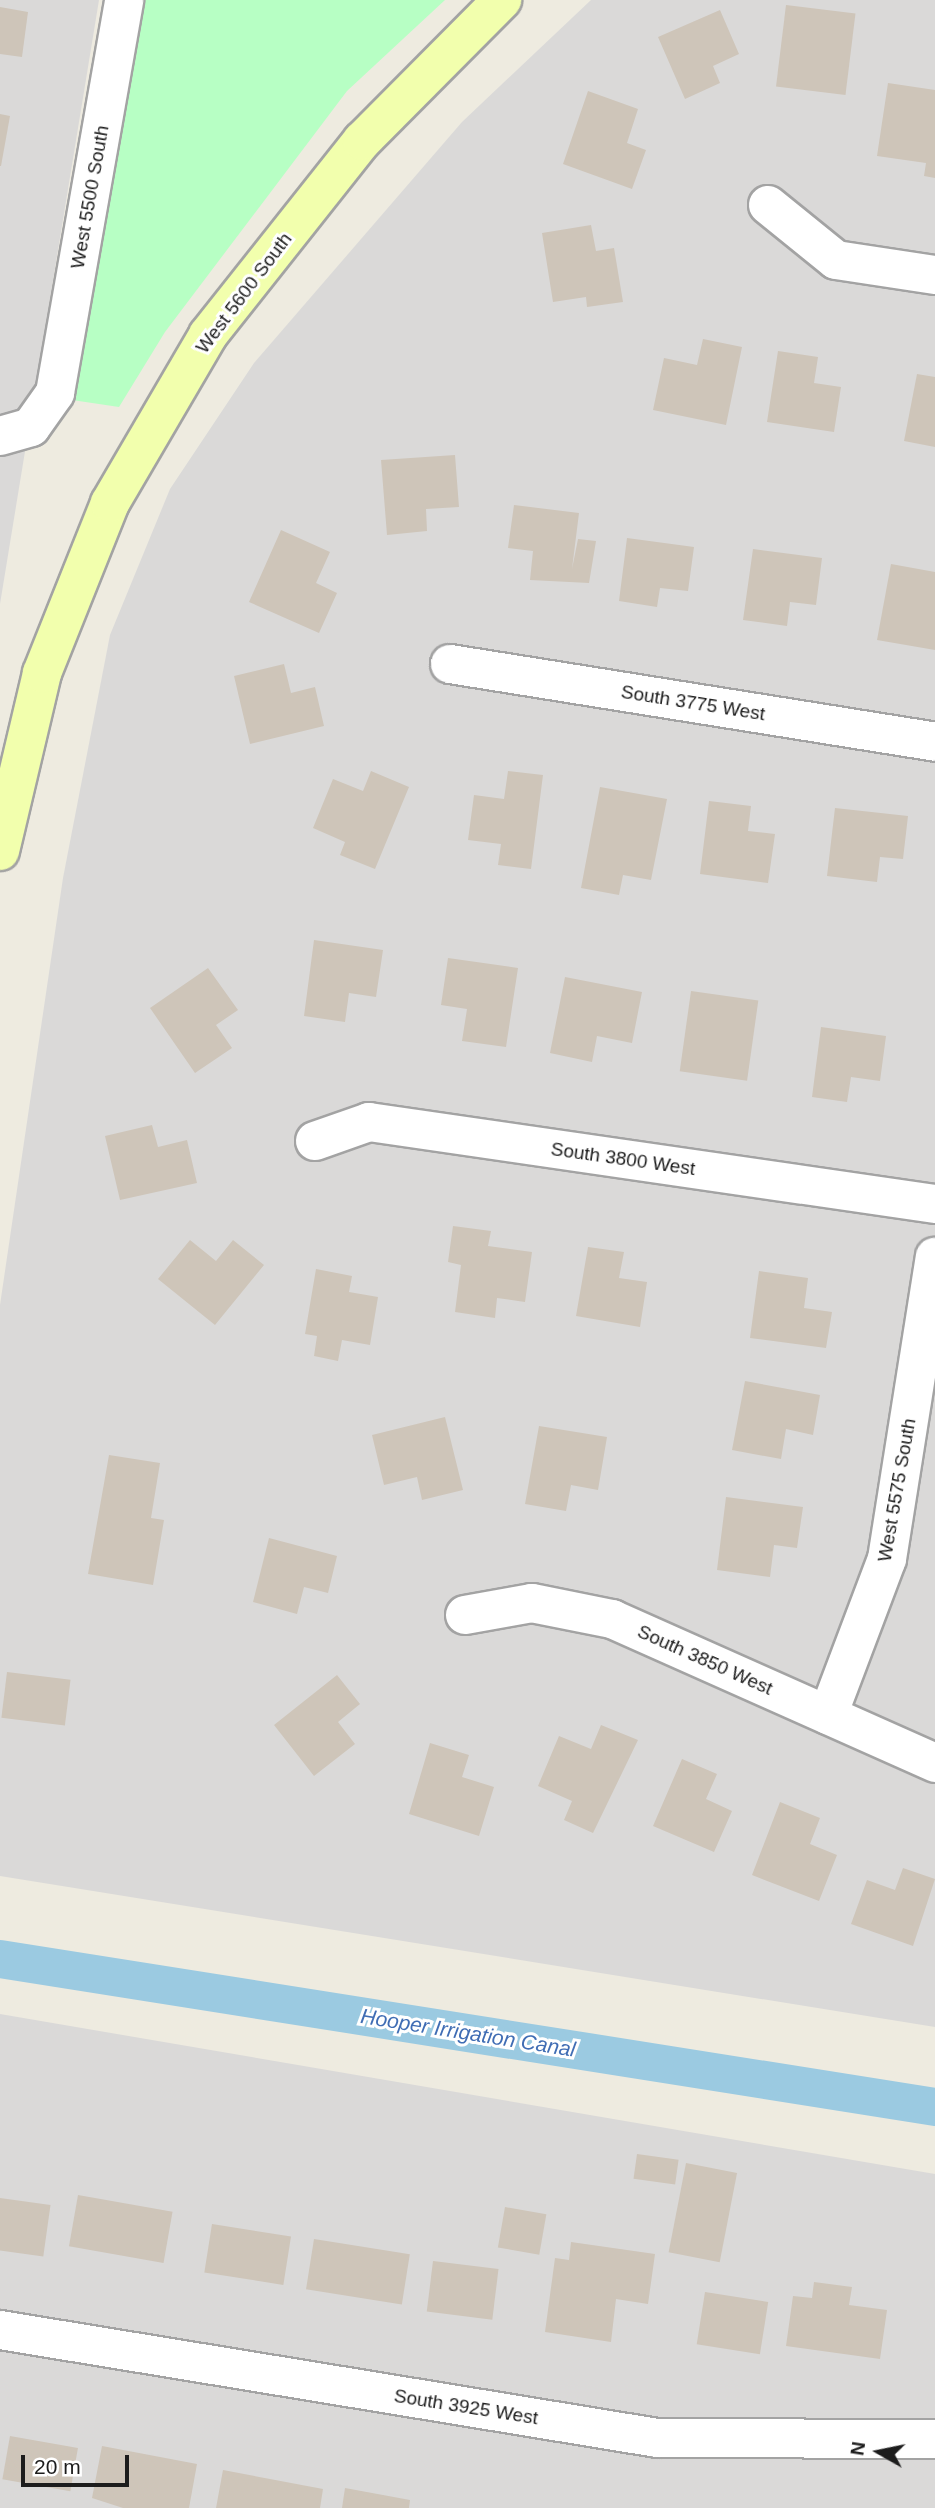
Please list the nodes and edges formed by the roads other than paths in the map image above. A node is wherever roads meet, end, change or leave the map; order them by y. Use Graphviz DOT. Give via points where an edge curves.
graph roads {
  1 [pos="124,0"];
  2 [pos="502,0"];
  3 [pos="768,205"];
  4 [pos="935,275"];
  5 [pos="0,436"];
  6 [pos="450,664"];
  7 [pos="935,742"];
  8 [pos="0,851"];
  9 [pos="314,1141"];
  10 [pos="935,1204"];
  11 [pos="935,1257"];
  12 [pos="466,1615"];
  13 [pos="828,1715"];
  14 [pos="935,1763"];
  15 [pos="0,2330"];
  16 [pos="935,2439"];
  1 -- 5 [label="street, West 5500 South" via="55,393 31,427"];
  2 -- 8 [label="main road, West 5600 South" via="362,141 208,335 110,503 42,673"];
  3 -- 4 [label="street" via="836,260"];
  6 -- 7 [label="street, South 3775 West"];
  9 -- 10 [label="street, South 3800 West" via="369,1122"];
  11 -- 13 [label="street, West 5575 South" via="887,1559"];
  12 -- 13 [label="street, South 3850 West" via="532,1603 612,1619"];
  13 -- 14 [label="street, South 3850 West"];
  15 -- 16 [label="street, South 3925 West" via="657,2438"];
}
